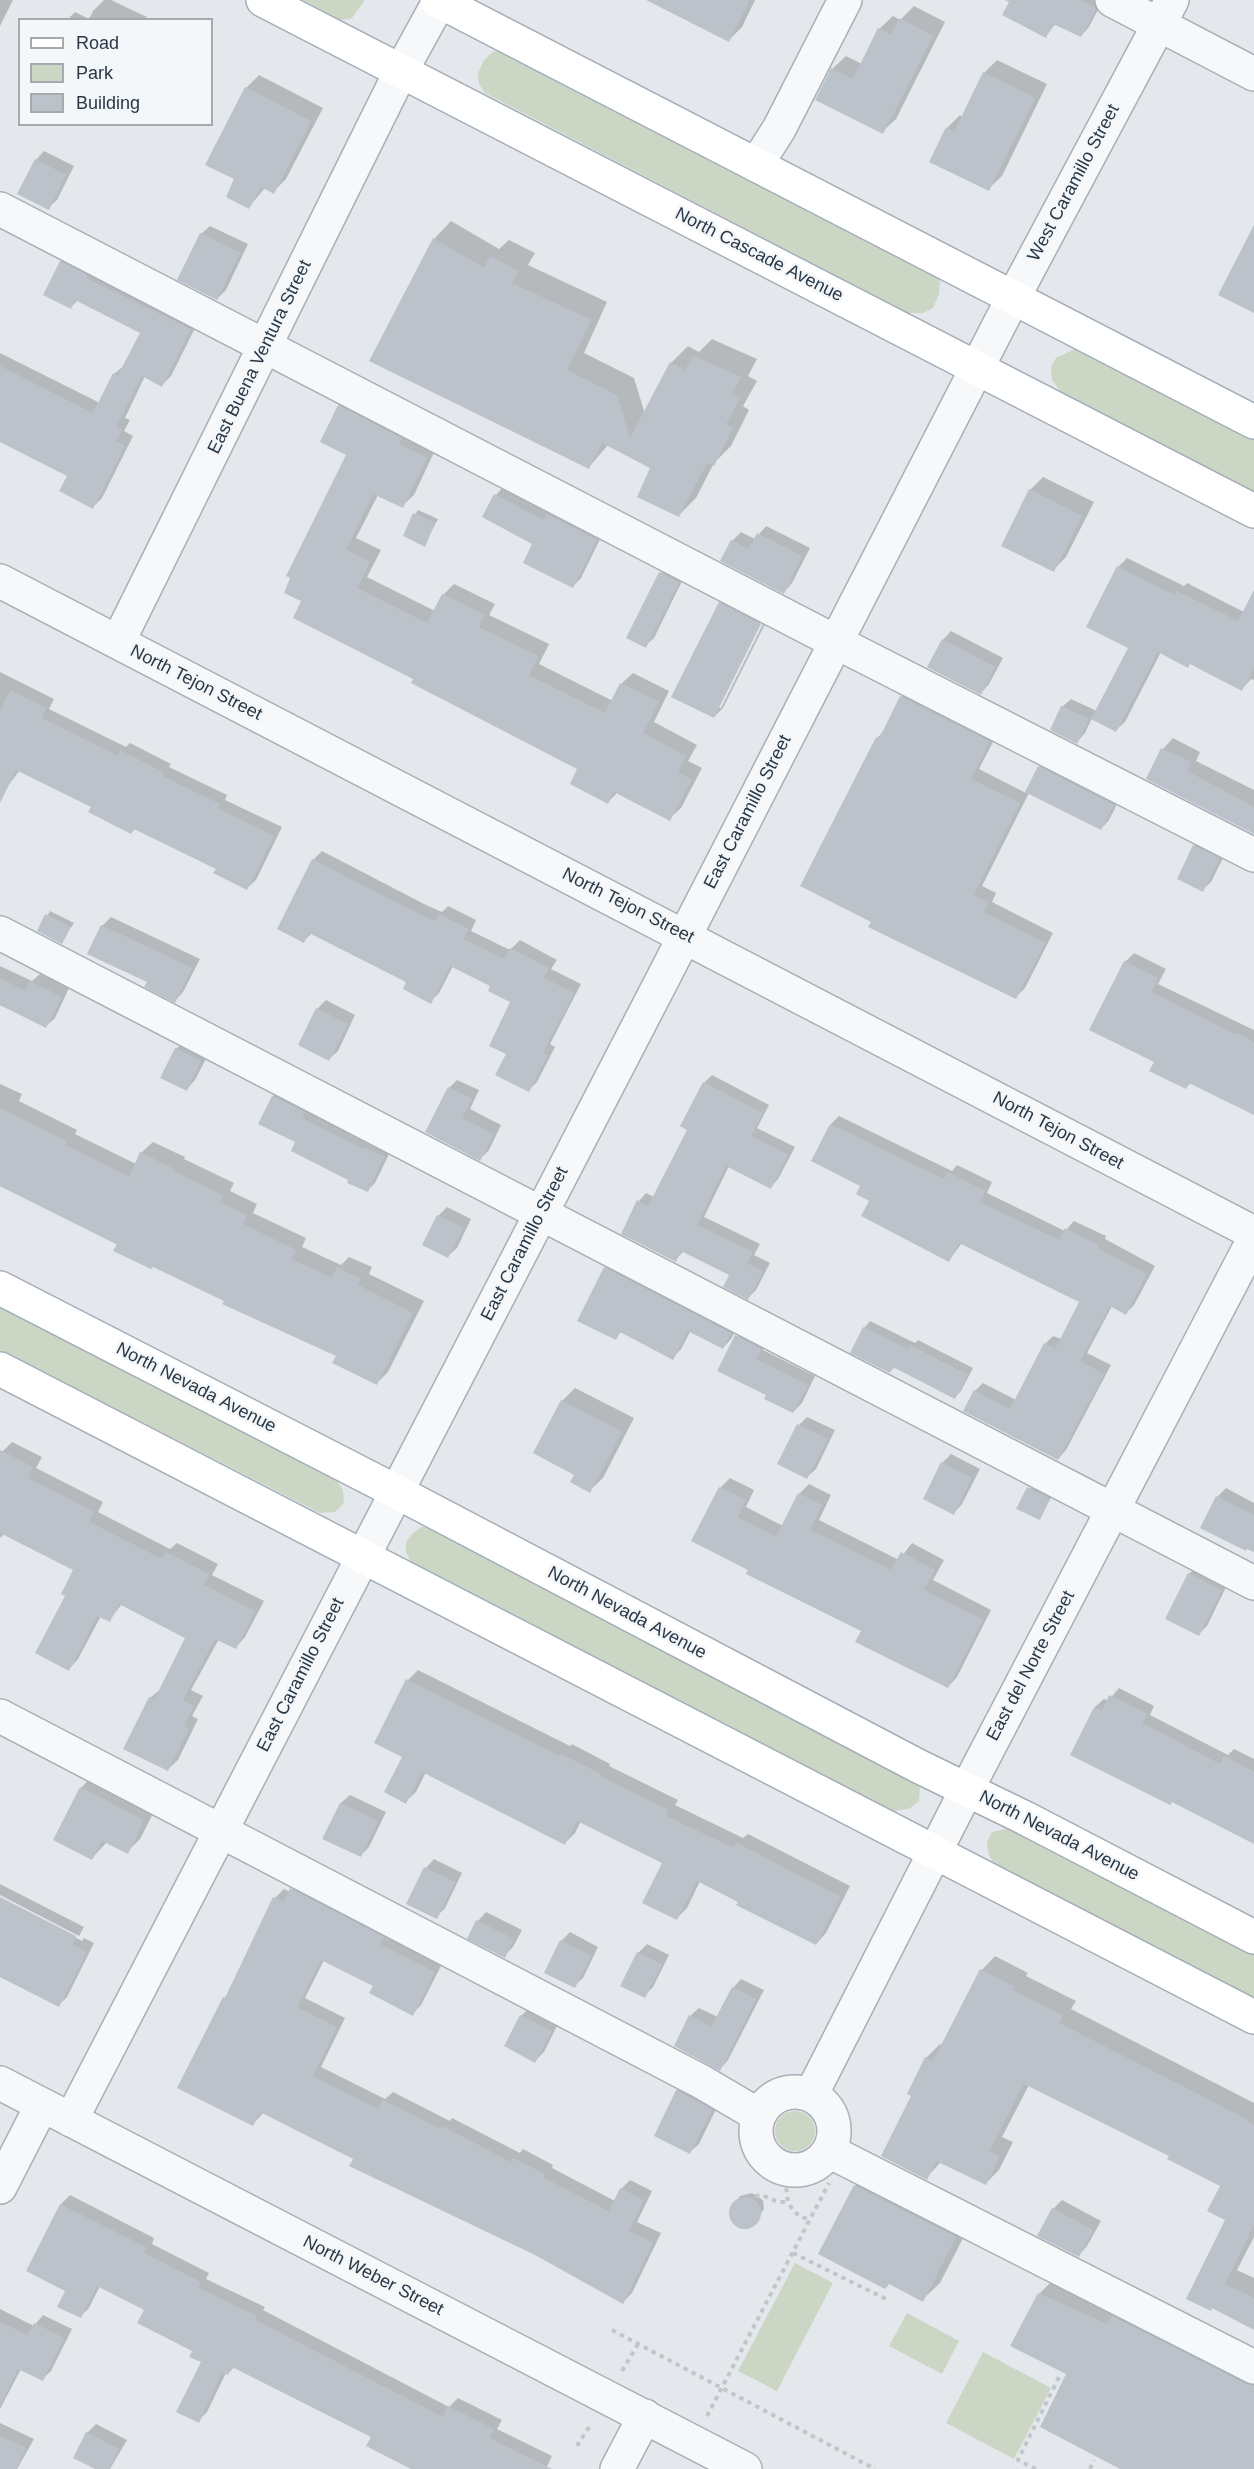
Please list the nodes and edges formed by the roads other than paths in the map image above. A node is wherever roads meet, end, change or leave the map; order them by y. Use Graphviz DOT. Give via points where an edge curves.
graph roads {
  1 [pos="263,0"];
  2 [pos="439,0"];
  3 [pos="846,0"];
  4 [pos="1112,0"];
  5 [pos="1166,12"];
  6 [pos="401,71"];
  7 [pos="1254,75"];
  8 [pos="756,165"];
  9 [pos="0,209"];
  10 [pos="1013,298"];
  11 [pos="265,346"];
  12 [pos="978,367"];
  13 [pos="1254,422"];
  14 [pos="1254,511"];
  15 [pos="0,581"];
  16 [pos="118,642"];
  17 [pos="836,642"];
  18 [pos="1254,855"];
  19 [pos="0,933"];
  20 [pos="685,936"];
  21 [pos="542,1212"];
  22 [pos="1254,1233"];
  23 [pos="1254,1239"];
  24 [pos="0,1288"];
  25 [pos="0,1369"];
  26 [pos="397,1492"];
  27 [pos="1113,1509"];
  28 [pos="361,1557"];
  29 [pos="1254,1582"];
  30 [pos="0,1716"];
  31 [pos="967,1789"];
  32 [pos="221,1829"];
  33 [pos="935,1854"];
  34 [pos="1254,1937"];
  35 [pos="1254,2017"];
  36 [pos="0,2083"];
  37 [pos="811,2095"];
  38 [pos="42,2105"];
  39 [pos="759,2115"];
  40 [pos="71,2120"];
  41 [pos="836,2154"];
  42 [pos="0,2187"];
  43 [pos="1254,2367"];
  44 [pos="645,2416"];
  45 [pos="617,2469"];
  46 [pos="745,2469"];
  1 -- 6 [label="main road, North Cascade Avenue"];
  2 -- 6 [label="street, East Buena Ventura Street"];
  2 -- 8 [label="main road"];
  3 -- 8 [label="street"];
  4 -- 5 [label="street"];
  5 -- 7 [label="street"];
  5 -- 10 [label="street, West Caramillo Street"];
  6 -- 11 [label="street, East Buena Ventura Street"];
  6 -- 12 [label="main road, North Cascade Avenue"];
  8 -- 10 [label="main road"];
  9 -- 11 [label="street"];
  10 -- 12 [label="street, West Caramillo Street"];
  10 -- 13 [label="main road"];
  11 -- 16 [label="street, East Buena Ventura Street"];
  11 -- 17 [label="street"];
  12 -- 14 [label="main road, North Cascade Avenue"];
  12 -- 17 [label="street, East Caramillo Street"];
  15 -- 16 [label="street, North Tejon Street"];
  16 -- 20 [label="street, North Tejon Street"];
  17 -- 18 [label="street"];
  17 -- 20 [label="street, East Caramillo Street"];
  19 -- 21 [label="street"];
  20 -- 21 [label="street, East Caramillo Street"];
  20 -- 22 [label="street, North Tejon Street"];
  21 -- 26 [label="street, East Caramillo Street"];
  21 -- 27 [label="street"];
  23 -- 27 [label="street, East del Norte Street"];
  24 -- 26 [label="main road, North Nevada Avenue"];
  25 -- 28 [label="main road"];
  26 -- 28 [label="street, East Caramillo Street"];
  26 -- 31 [label="main road, North Nevada Avenue"];
  27 -- 29 [label="street"];
  27 -- 31 [label="street, East del Norte Street"];
  28 -- 32 [label="street, East Caramillo Street"];
  28 -- 33 [label="main road"];
  30 -- 32 [label="street"];
  31 -- 33 [label="street, East del Norte Street"];
  31 -- 34 [label="main road, North Nevada Avenue"];
  32 -- 39 [label="street"];
  32 -- 40 [label="street, East Caramillo Street"];
  33 -- 35 [label="main road"];
  33 -- 37 [label="street, East del Norte Street"];
  36 -- 38 [label="street, North Weber Street"];
  37 -- 39 [label="street" via="787,2092 765,2104"];
  37 -- 41 [label="street" via="822,2102 832,2119"];
  38 -- 40 [label="street, North Weber Street"];
  38 -- 42 [label="street"];
  39 -- 41 [label="street" via="755,2132 760,2150 777,2166 800,2170"];
  40 -- 44 [label="street, North Weber Street"];
  41 -- 43 [label="street"];
  44 -- 45 [label="street"];
  44 -- 46 [label="street, North Weber Street"];
}
